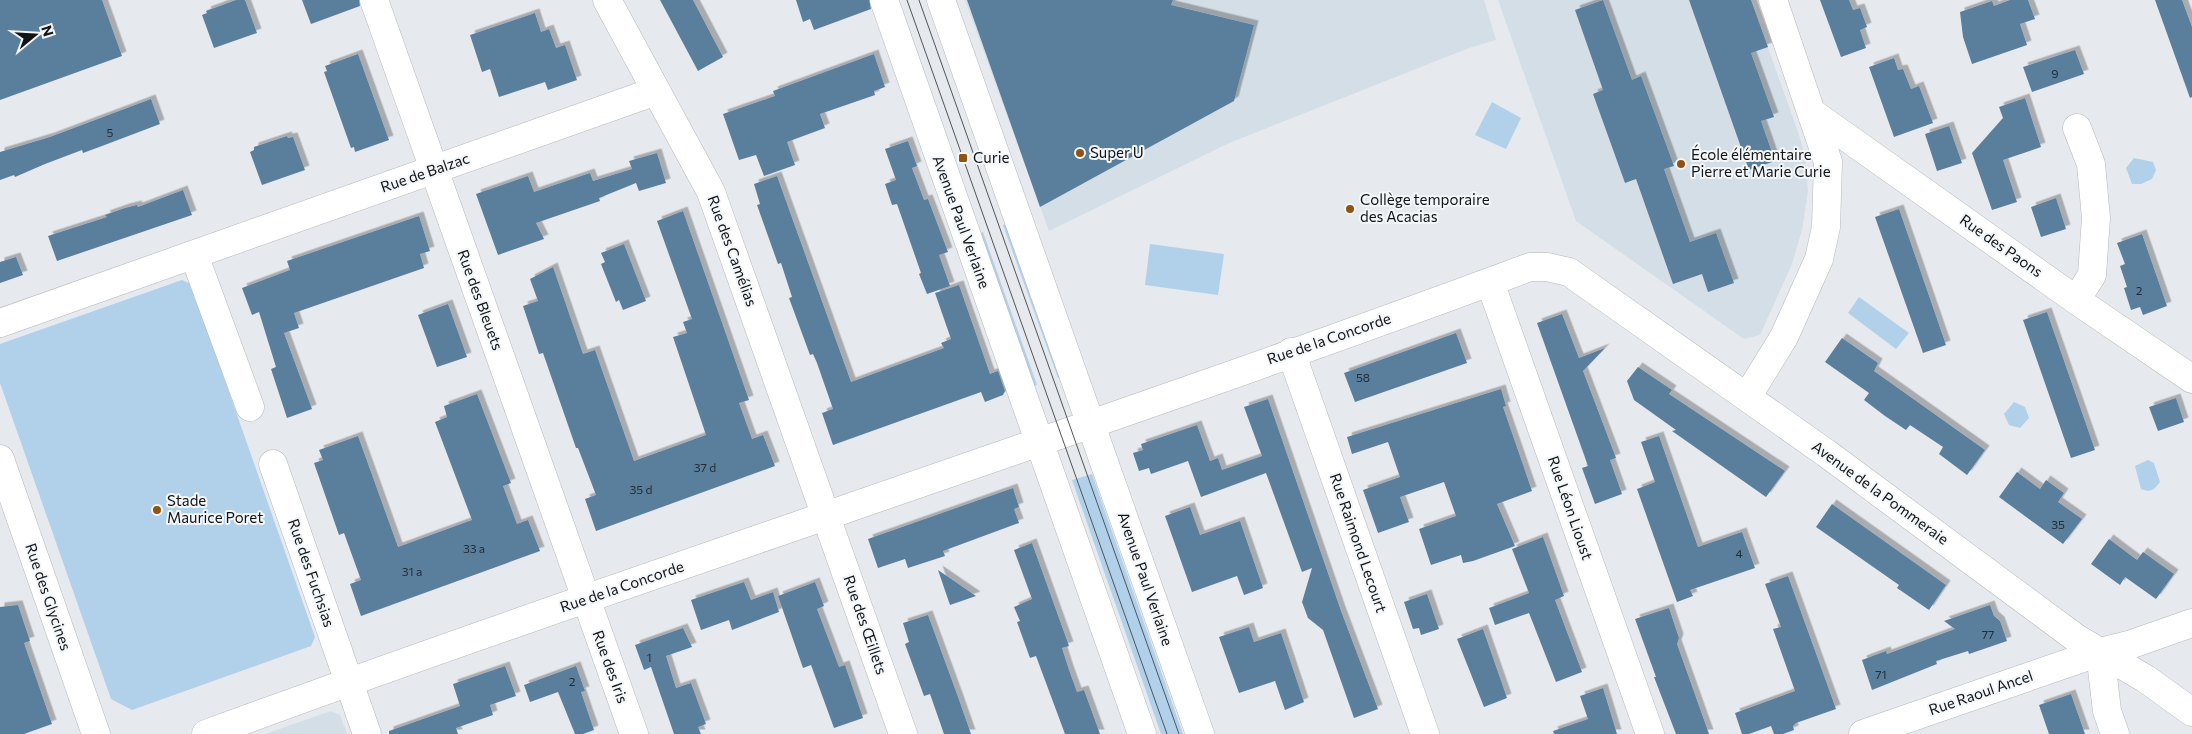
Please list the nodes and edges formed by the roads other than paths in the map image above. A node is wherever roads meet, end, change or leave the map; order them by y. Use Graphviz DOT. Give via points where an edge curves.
graph roads {
  1 [pos="374,0"];
  2 [pos="607,0"];
  3 [pos="884,0"];
  4 [pos="941,0"];
  5 [pos="1773,0"];
  6 [pos="656,91"];
  7 [pos="1812,112"];
  8 [pos="2077,128"];
  9 [pos="434,170"];
  10 [pos="194,255"];
  11 [pos="1569,272"];
  12 [pos="1490,282"];
  13 [pos="2076,300"];
  14 [pos="0,323"];
  15 [pos="1292,352"];
  16 [pos="2192,378"];
  17 [pos="1747,397"];
  18 [pos="250,407"];
  19 [pos="1090,425"];
  20 [pos="1039,443"];
  21 [pos="0,459"];
  22 [pos="272,464"];
  23 [pos="826,516"];
  24 [pos="586,600"];
  25 [pos="2192,623"];
  26 [pos="2100,652"];
  27 [pos="349,682"];
  28 [pos="2192,712"];
  29 [pos="1870,733"];
  30 [pos="96,734"];
  31 [pos="206,734"];
  32 [pos="367,734"];
  33 [pos="634,734"];
  34 [pos="904,734"];
  35 [pos="1142,734"];
  36 [pos="1200,734"];
  37 [pos="1424,734"];
  38 [pos="1650,734"];
  39 [pos="2115,734"];
  1 -- 9 [label="street, Rue des Bleuets"];
  2 -- 6 [label="street, Rue des Camélias"];
  3 -- 20 [label="street, Avenue Paul Verlaine"];
  4 -- 19 [label="street, Avenue Paul Verlaine"];
  5 -- 7 [label="street"];
  6 -- 9 [label="street, Rue de Balzac"];
  6 -- 23 [label="street, Rue des Camélias" via="711,192"];
  7 -- 13 [label="street, Rue des Paons"];
  7 -- 17 [label="street" via="1828,162 1826,227 1819,259 1784,337"];
  8 -- 13 [label="street" via="2091,164 2096,218 2092,276"];
  9 -- 10 [label="street, Rue de Balzac"];
  9 -- 24 [label="street, Rue des Bleuets"];
  10 -- 14 [label="street, Rue de Balzac"];
  10 -- 18 [label="street"];
  11 -- 12 [label="street, Rue de la Concorde" via="1530,267"];
  11 -- 17 [label="street, Avenue de la Pommeraie"];
  12 -- 15 [label="street, Rue de la Concorde"];
  12 -- 38 [label="street, Rue Léon Lioust"];
  13 -- 16 [label="street, Rue des Paons"];
  15 -- 19 [label="street, Rue de la Concorde"];
  15 -- 37 [label="street, Rue Raimond Lecourt"];
  17 -- 26 [label="street, Avenue de la Pommeraie" via="2076,638"];
  19 -- 20 [label="street"];
  19 -- 36 [label="street, Avenue Paul Verlaine"];
  20 -- 23 [label="street, Rue de la Concorde"];
  20 -- 35 [label="street, Avenue Paul Verlaine"];
  21 -- 30 [label="street, Rue des Glycines"];
  22 -- 27 [label="street, Rue des Fuchsias"];
  23 -- 24 [label="street, Rue de la Concorde"];
  23 -- 34 [label="street, Rue des Œillets"];
  24 -- 27 [label="street, Rue de la Concorde"];
  24 -- 33 [label="street, Rue des Iris"];
  25 -- 26 [label="street, Rue Raoul Ancel"];
  26 -- 28 [label="street, Avenue de la Pommeraie" via="2146,679"];
  26 -- 29 [label="street, Rue Raoul Ancel"];
  26 -- 39 [label="street" via="2107,711"];
  27 -- 31 [label="street, Rue de la Concorde"];
  27 -- 32 [label="street, Rue des Fuchsias"];
}
